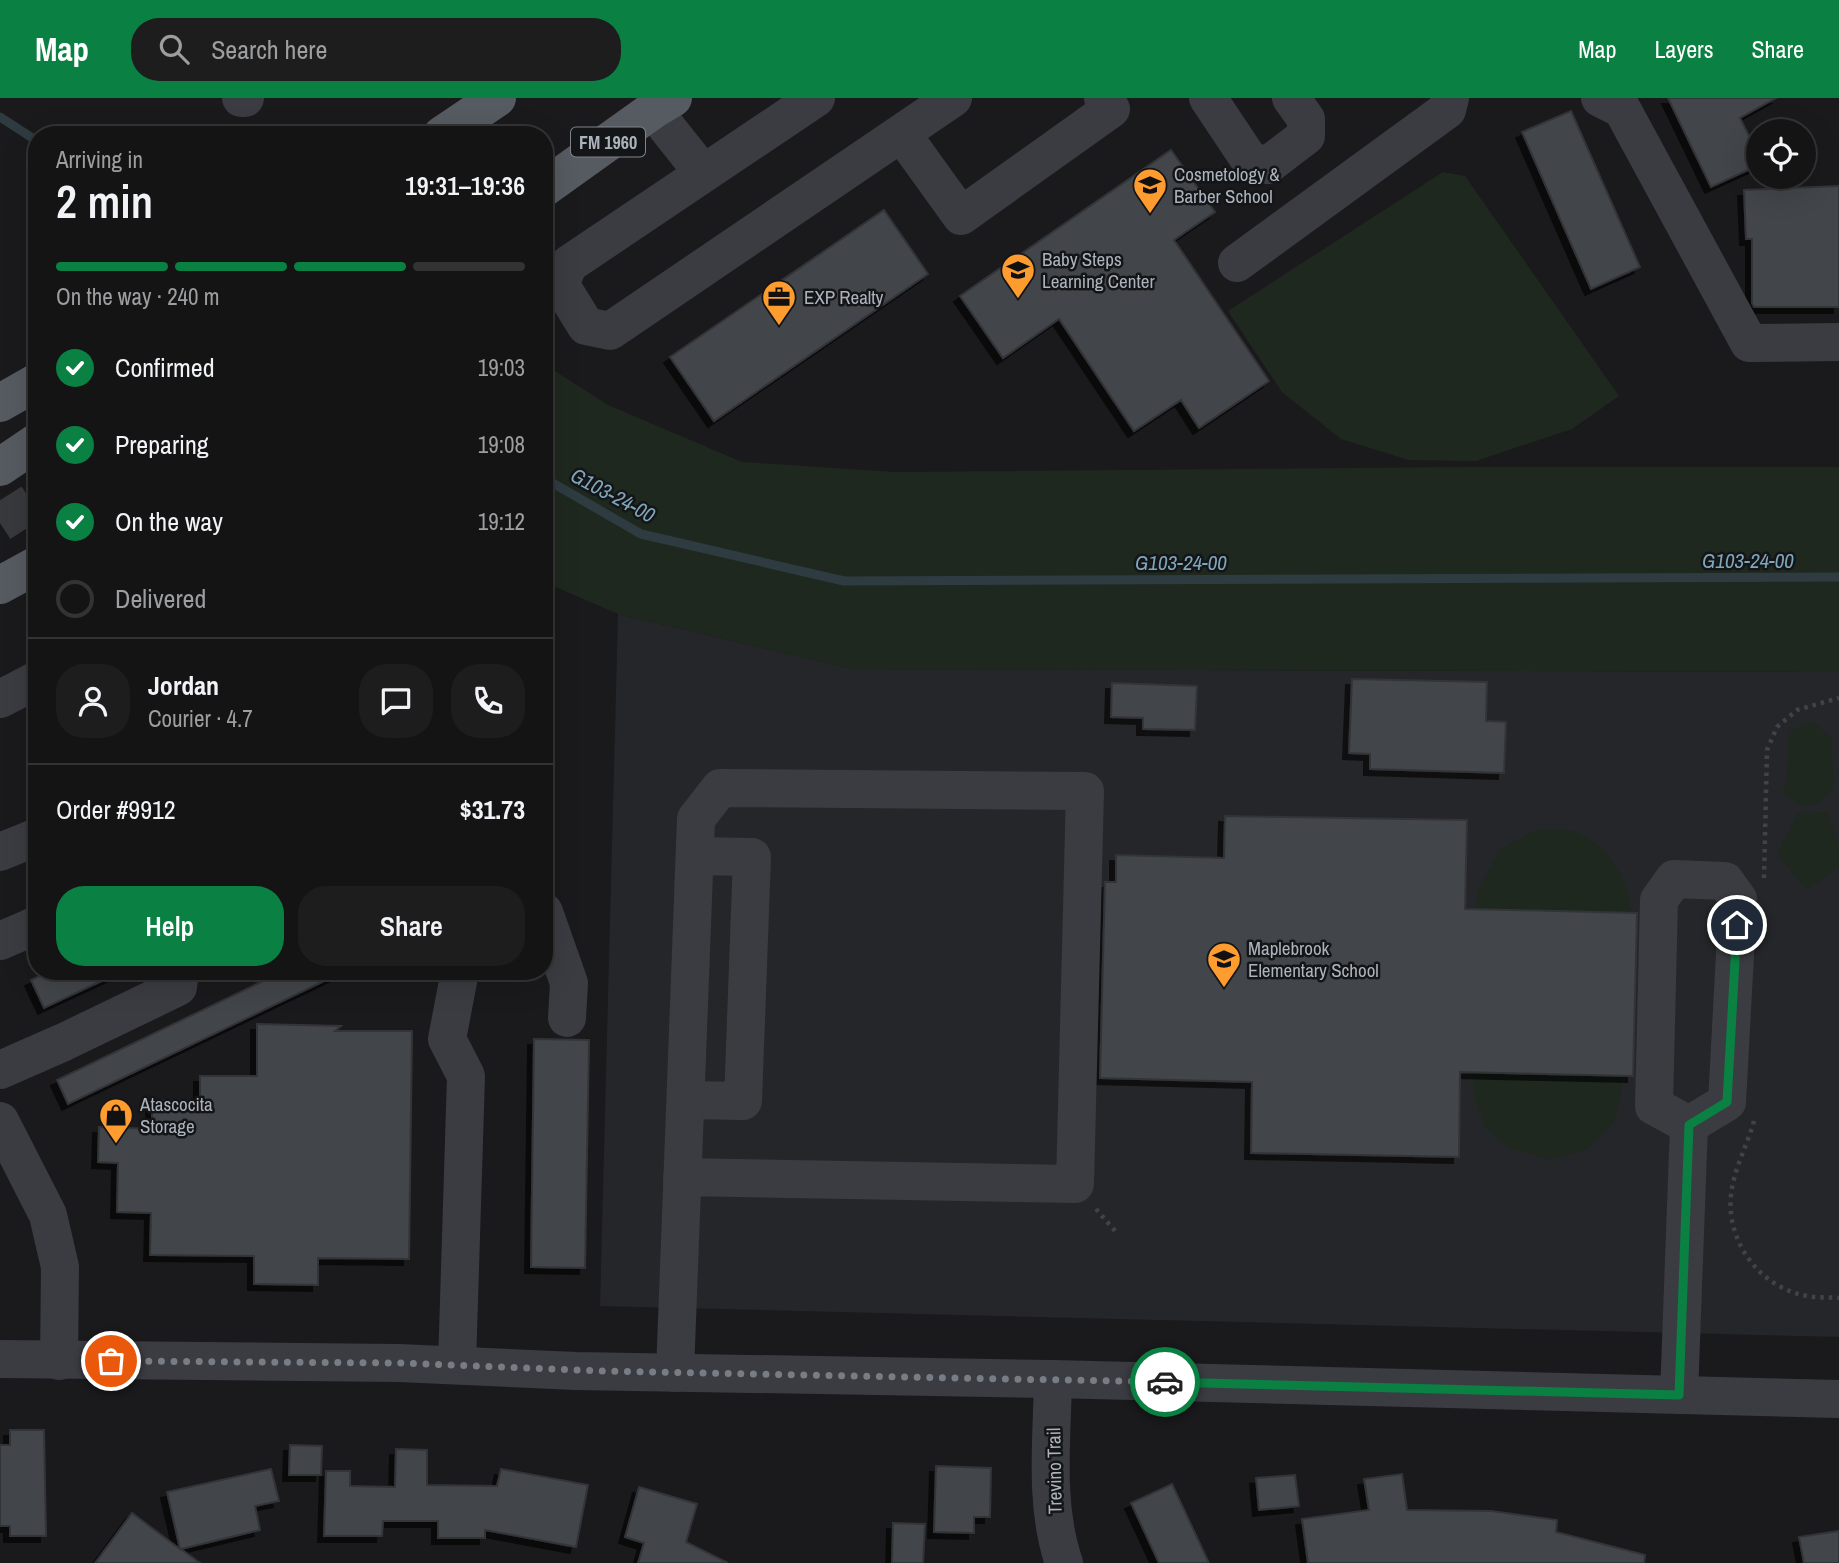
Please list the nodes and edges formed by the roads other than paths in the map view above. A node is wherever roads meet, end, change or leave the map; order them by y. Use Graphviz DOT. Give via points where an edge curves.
graph roads {
  1 [pos="816,98"];
  2 [pos="953,98"];
  3 [pos="1103,98"];
  4 [pos="1208,98"];
  5 [pos="1292,98"];
  6 [pos="1450,98"];
  7 [pos="1600,98"];
  8 [pos="663,104"];
  9 [pos="902,134"];
  10 [pos="703,173"];
  11 [pos="553,182"];
  12 [pos="1237,263"];
  13 [pos="1839,342"];
  14 [pos="28,387"];
  15 [pos="0,402"];
  16 [pos="28,448"];
  17 [pos="0,467"];
  18 [pos="28,570"];
  19 [pos="0,585"];
  20 [pos="28,685"];
  21 [pos="0,699"];
  22 [pos="28,841"];
  23 [pos="0,852"];
  24 [pos="695,856"];
  25 [pos="28,929"];
  26 [pos="553,938"];
  27 [pos="0,942"];
  28 [pos="179,980"];
  29 [pos="458,980"];
  30 [pos="567,1018"];
  31 [pos="0,1070"];
  32 [pos="686,1100"];
  33 [pos="1689,1125"];
  34 [pos="2,1130"];
  35 [pos="682,1177"];
  36 [pos="0,1359"];
  37 [pos="59,1361"];
  38 [pos="457,1366"];
  39 [pos="676,1373"];
  40 [pos="1053,1379"];
  41 [pos="1679,1395"];
  42 [pos="1839,1398"];
  43 [pos="1064,1563"];
  1 -- 10 [label="street"];
  2 -- 9 [label="street"];
  3 -- 9 [label="street" via="1111,109 961,216"];
  4 -- 5 [label="street" via="1250,161 1268,165 1306,136 1306,119"];
  6 -- 12 [label="street" via="1447,110"];
  7 -- 13 [label="street" via="1622,109 1749,343"];
  8 -- 10 [label="street"];
  8 -- 11 [label="main road, FM 1960 / FM 1960"];
  9 -- 10 [label="street" via="610,331 586,326 560,284 569,264"];
  14 -- 15 [label="main road"];
  16 -- 17 [label="main road"];
  18 -- 19 [label="main road"];
  20 -- 21 [label="street"];
  22 -- 23 [label="street"];
  24 -- 32 [label="street"];
  24 -- 32 [label="street" via="752,857 745,1049 743,1101"];
  24 -- 35 [label="street" via="696,819 720,788 1085,791 1075,1184"];
  25 -- 27 [label="street"];
  26 -- 30 [label="street" via="569,983"];
  28 -- 31 [label="street" via="178,987"];
  29 -- 38 [label="street" via="447,1038 466,1076"];
  32 -- 35 [label="street"];
  33 -- 33 [label="street" via="1654,1106 1658,900 1674,879 1725,881 1738,899 1727,1102"];
  33 -- 41 [label="street"];
  34 -- 37 [label="street" via="48,1215 60,1267"];
  35 -- 39 [label="street"];
  36 -- 37 [label="street"];
  37 -- 38 [label="street"];
  38 -- 39 [label="street"];
  39 -- 40 [label="street"];
  40 -- 41 [label="street"];
  40 -- 43 [label="street, Trevino Trail" via="1051,1482 1055,1531"];
  41 -- 42 [label="street"];
}
